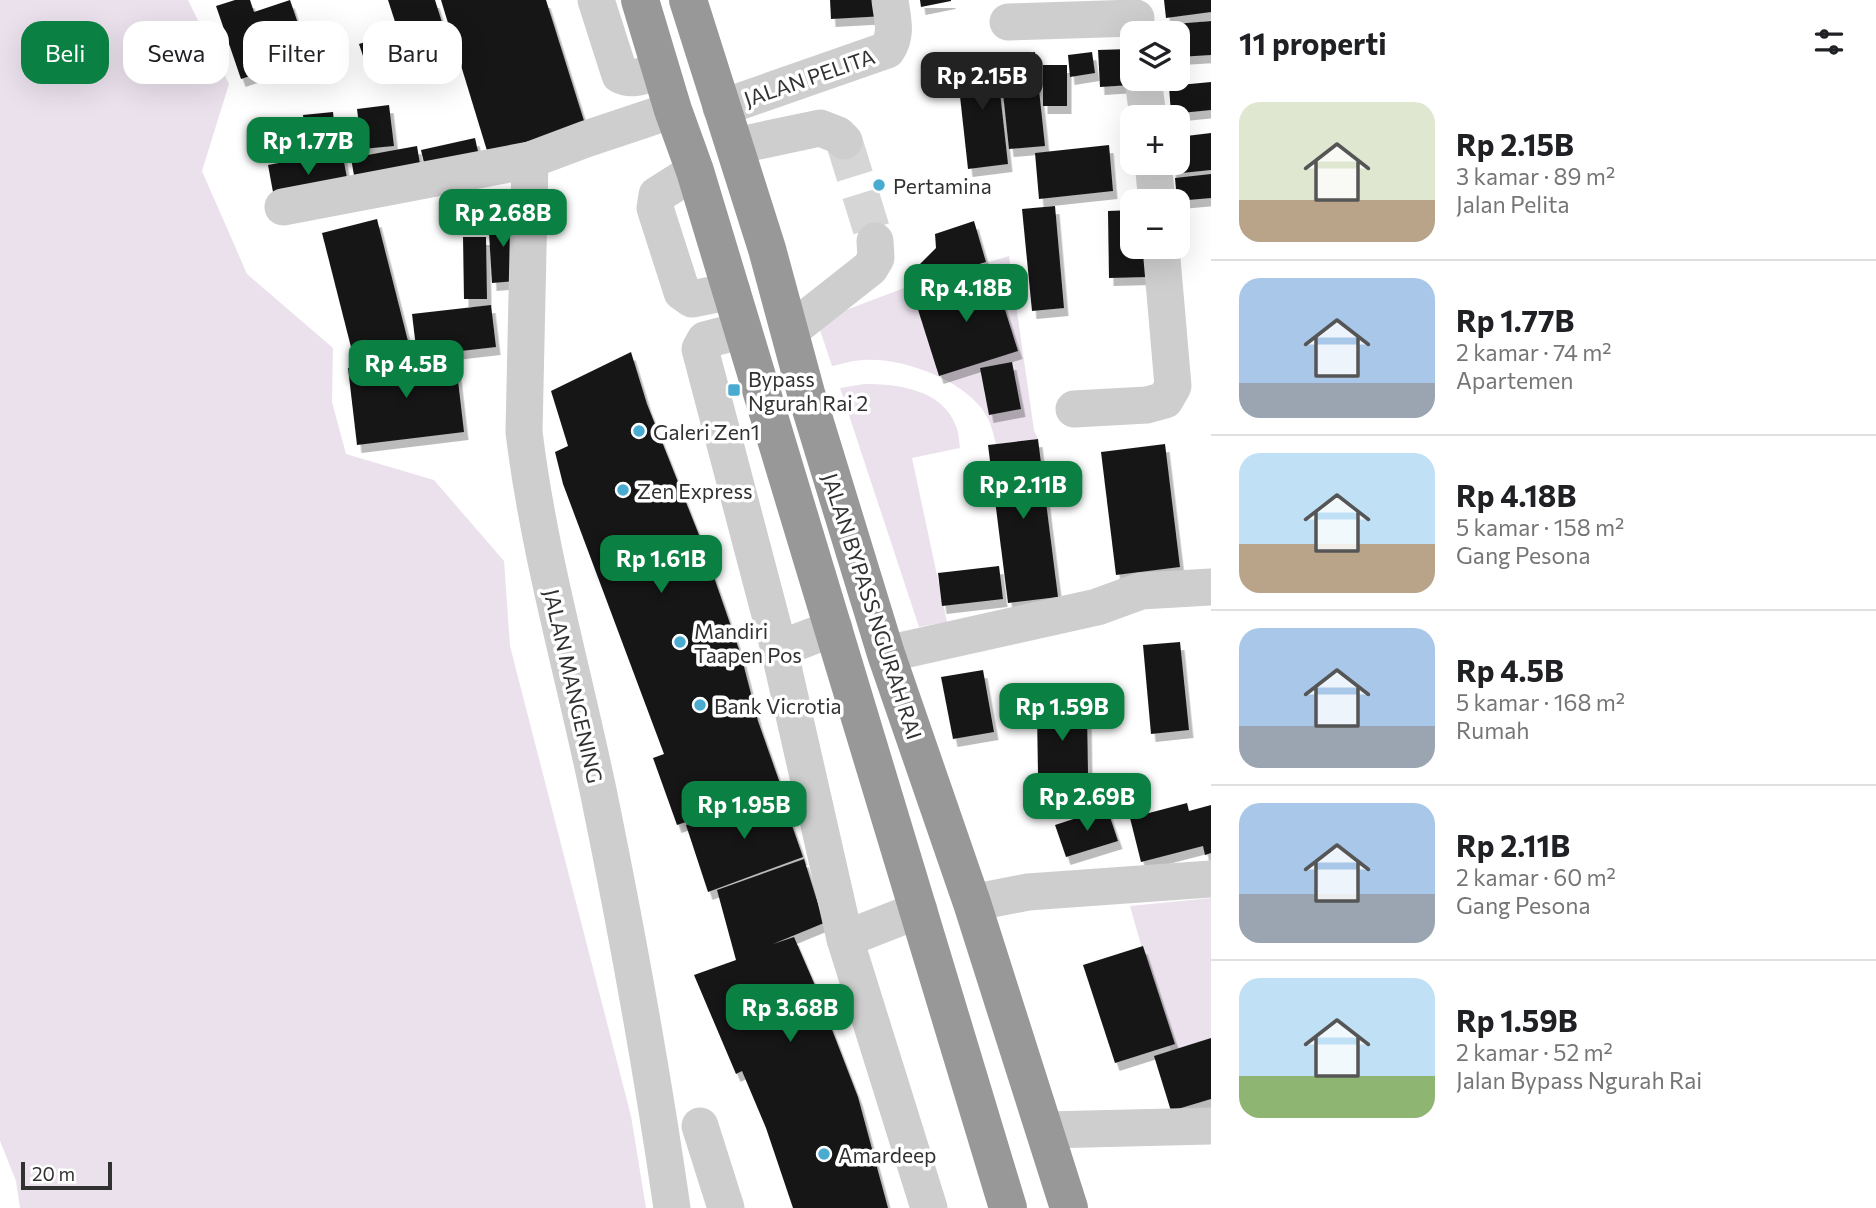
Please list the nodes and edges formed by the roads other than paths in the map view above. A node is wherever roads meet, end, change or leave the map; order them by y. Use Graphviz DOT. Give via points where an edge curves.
graph roads {
  1 [pos="596,0"];
  2 [pos="640,0"];
  3 [pos="688,0"];
  4 [pos="890,0"];
  5 [pos="1136,17"];
  6 [pos="1008,22"];
  7 [pos="662,70"];
  8 [pos="721,108"];
  9 [pos="673,110"];
  10 [pos="844,141"];
  11 [pos="735,146"];
  12 [pos="530,160"];
  13 [pos="283,207"];
  14 [pos="875,241"];
  15 [pos="1162,259"];
  16 [pos="743,330"];
  17 [pos="790,331"];
  18 [pos="1074,409"];
  19 [pos="1211,587"];
  20 [pos="834,628"];
  21 [pos="779,649"];
  22 [pos="886,654"];
  23 [pos="1211,878"];
  24 [pos="972,903"];
  25 [pos="919,910"];
  26 [pos="845,939"];
  27 [pos="700,1126"];
  28 [pos="1211,1126"];
  29 [pos="1046,1130"];
  30 [pos="672,1208"];
  31 [pos="726,1208"];
  32 [pos="929,1208"];
  33 [pos="1008,1208"];
  34 [pos="1069,1208"];
  1 -- 7 [label="street" via="620,75 636,78"];
  2 -- 7 [label="highway, JALAN BYPASS NGURAH RAI"];
  3 -- 8 [label="highway, JALAN BYPASS NGURAH RAI"];
  4 -- 8 [label="street, JALAN PELITA" via="893,41 887,50"];
  5 -- 6 [label="street"];
  7 -- 9 [label="highway, JALAN BYPASS NGURAH RAI"];
  8 -- 11 [label="highway, JALAN BYPASS NGURAH RAI"];
  9 -- 12 [label="street"];
  9 -- 16 [label="highway, JALAN BYPASS NGURAH RAI"];
  10 -- 11 [label="street" via="820,128"];
  11 -- 17 [label="highway, JALAN BYPASS NGURAH RAI"];
  12 -- 13 [label="street"];
  12 -- 30 [label="street, JALAN MANGENING" via="524,432 529,475 544,560 599,794"];
  14 -- 17 [label="street" via="876,258 870,268"];
  15 -- 18 [label="street" via="1173,386 1165,400"];
  16 -- 20 [label="highway, JALAN BYPASS NGURAH RAI"];
  16 -- 21 [label="street" via="705,340 700,349"];
  17 -- 22 [label="highway, JALAN BYPASS NGURAH RAI"];
  19 -- 22 [label="street" via="1141,591 1097,607"];
  20 -- 21 [label="street"];
  20 -- 25 [label="highway, JALAN BYPASS NGURAH RAI"];
  21 -- 26 [label="street"];
  22 -- 24 [label="highway, JALAN BYPASS NGURAH RAI"];
  23 -- 24 [label="street" via="1028,892"];
  24 -- 29 [label="highway, JALAN BYPASS NGURAH RAI"];
  25 -- 26 [label="street"];
  25 -- 33 [label="highway, JALAN BYPASS NGURAH RAI"];
  26 -- 32 [label="street"];
  27 -- 31 [label="street"];
  28 -- 29 [label="street"];
  29 -- 34 [label="highway, JALAN BYPASS NGURAH RAI"];
}
